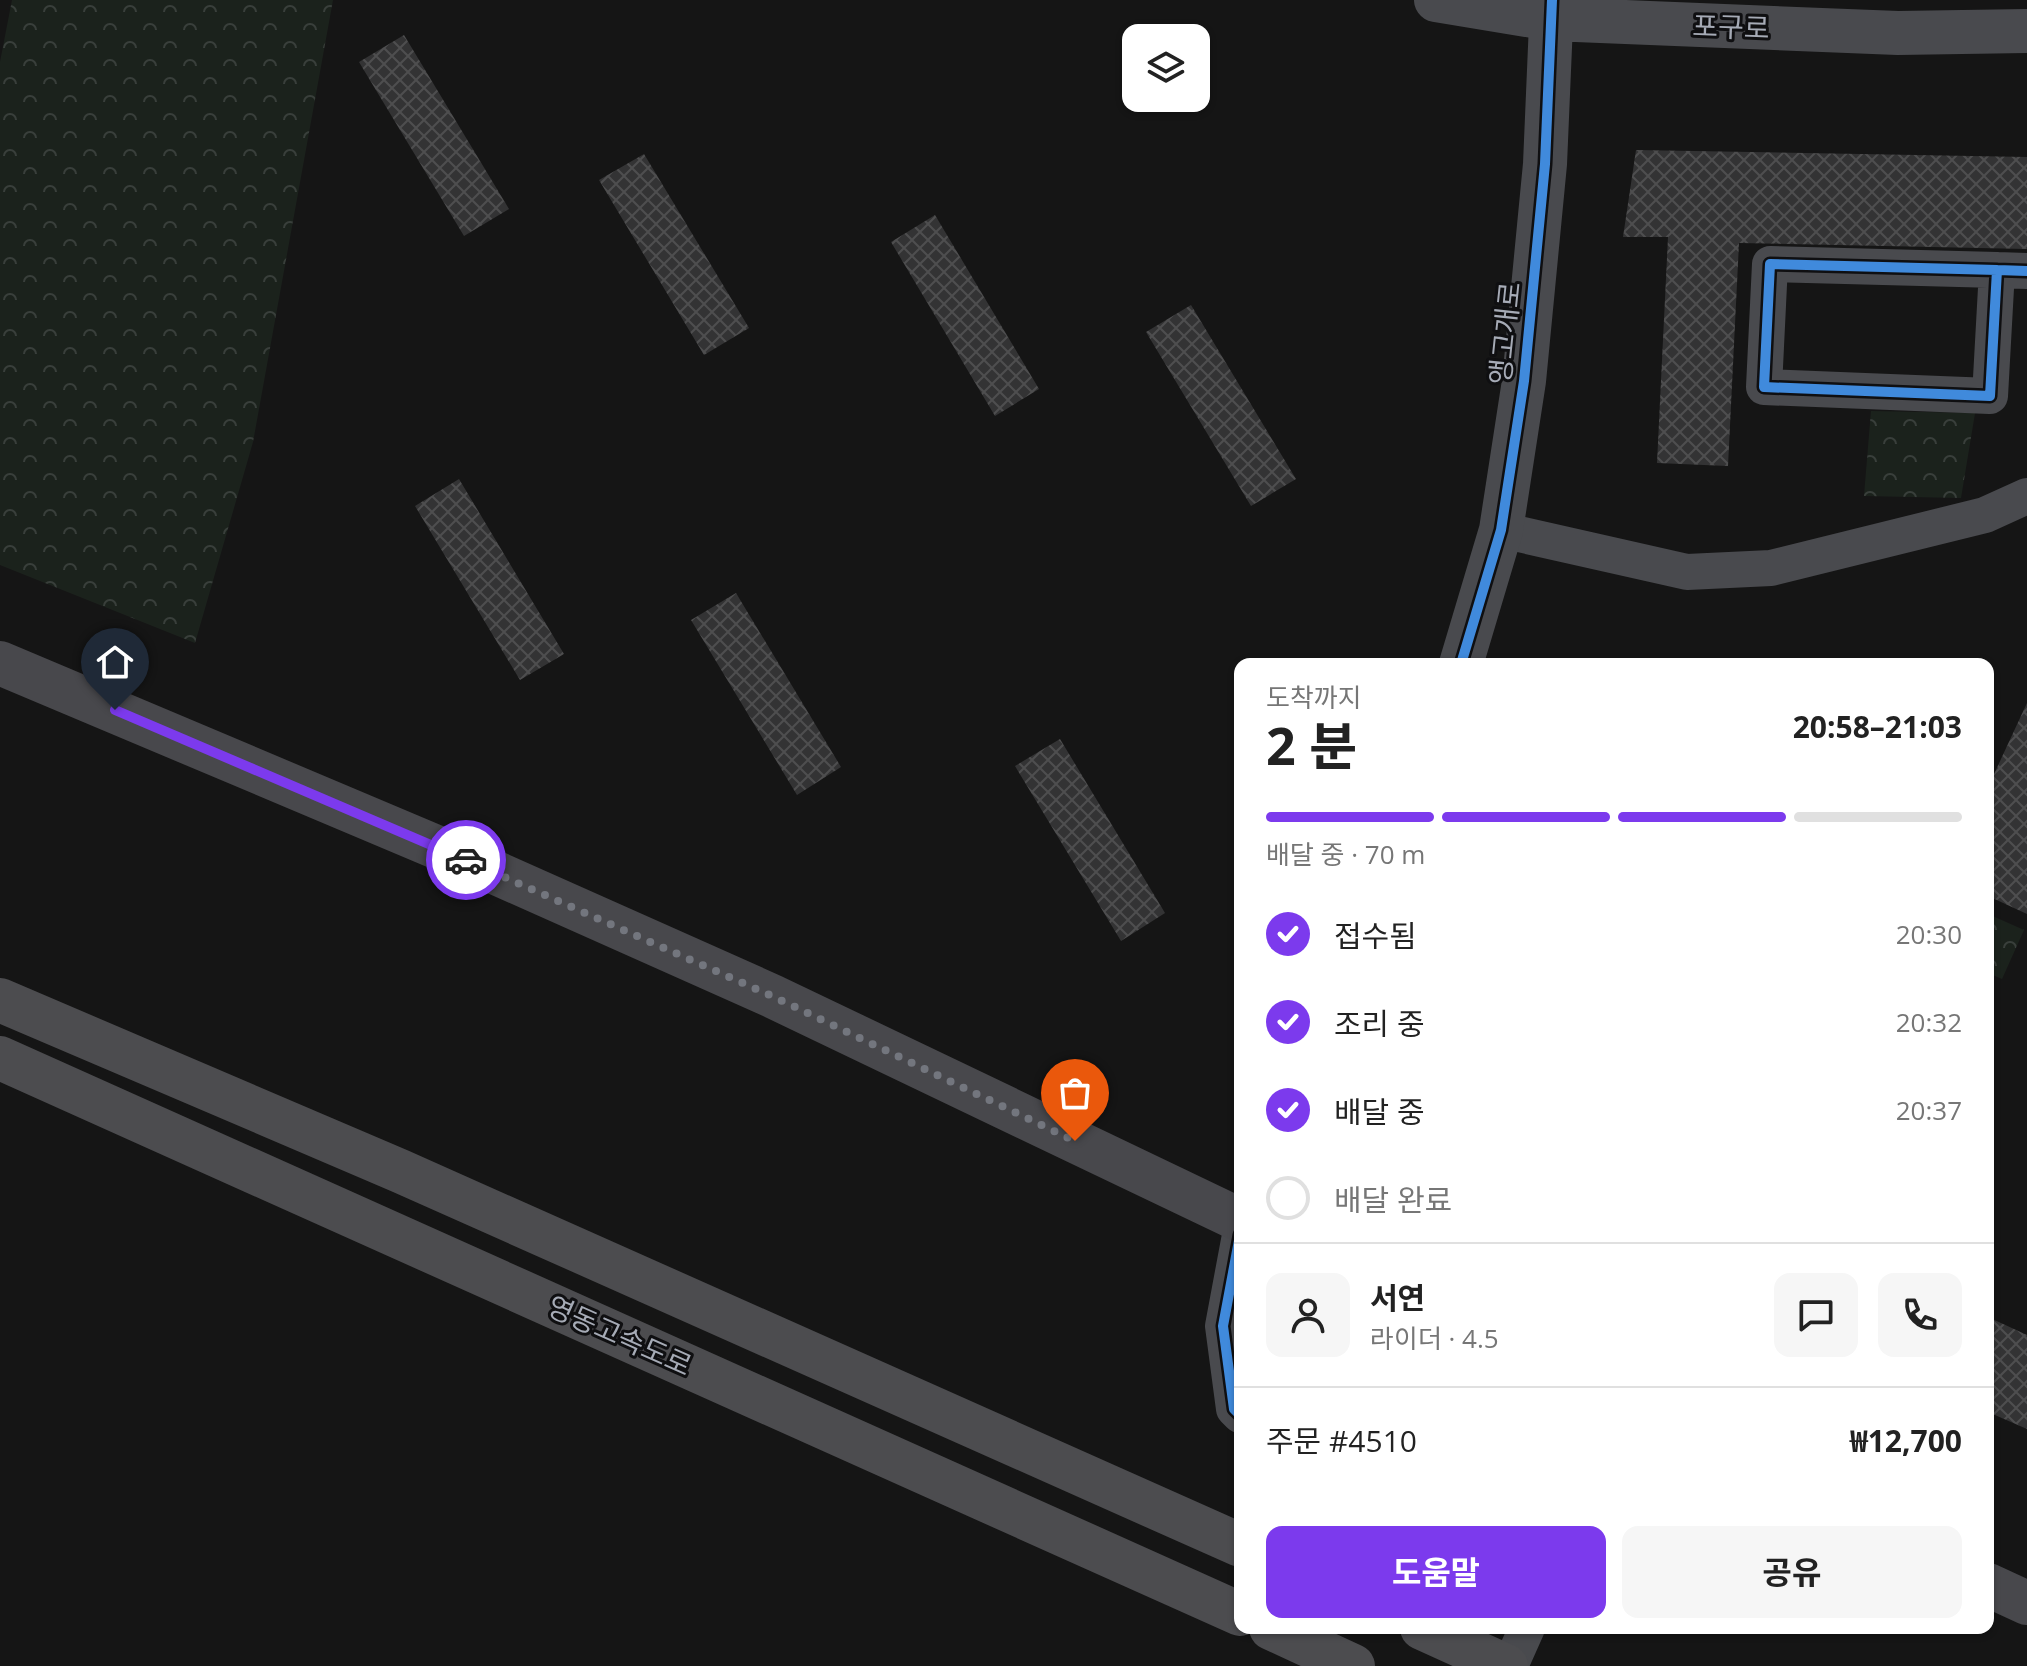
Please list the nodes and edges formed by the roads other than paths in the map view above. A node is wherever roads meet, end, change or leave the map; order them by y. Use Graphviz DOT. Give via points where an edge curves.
graph roads {
  1 [pos="1436,0"];
  2 [pos="1552,9"];
  3 [pos="2027,31"];
  4 [pos="2012,270"];
  5 [pos="2027,496"];
  6 [pos="1501,530"];
  7 [pos="1463,658"];
  8 [pos="0,663"];
  9 [pos="0,1000"];
  10 [pos="0,1058"];
  11 [pos="1234,1217"];
  12 [pos="1234,1267"];
  13 [pos="1234,1409"];
  14 [pos="1234,1542"];
  15 [pos="1994,1588"];
  16 [pos="2027,1603"];
  17 [pos="1234,1611"];
  18 [pos="1284,1634"];
  19 [pos="1436,1634"];
  20 [pos="1524,1634"];
  21 [pos="1353,1666"];
  22 [pos="1508,1666"];
  1 -- 2 [label="street, 포구로"];
  2 -- 3 [label="street, 포구로" via="1898,33"];
  2 -- 6 [label="street, 앵고개로" via="1545,164 1524,381"];
  4 -- 4 [label="street" via="1770,264 1764,387 1990,396"];
  5 -- 6 [label="street" via="1985,515 1771,568 1687,572"];
  6 -- 7 [label="street, 앵고개로"];
  8 -- 11 [label="main road" via="467,860 772,996"];
  9 -- 14 [label="highway" via="400,1171"];
  10 -- 17 [label="highway, 영동고속도로"];
  12 -- 13 [label="street" via="1223,1326"];
  15 -- 16 [label="main road"];
  18 -- 21 [label="highway"];
  19 -- 22 [label="highway"];
  20 -- 22 [label="street"];
}
